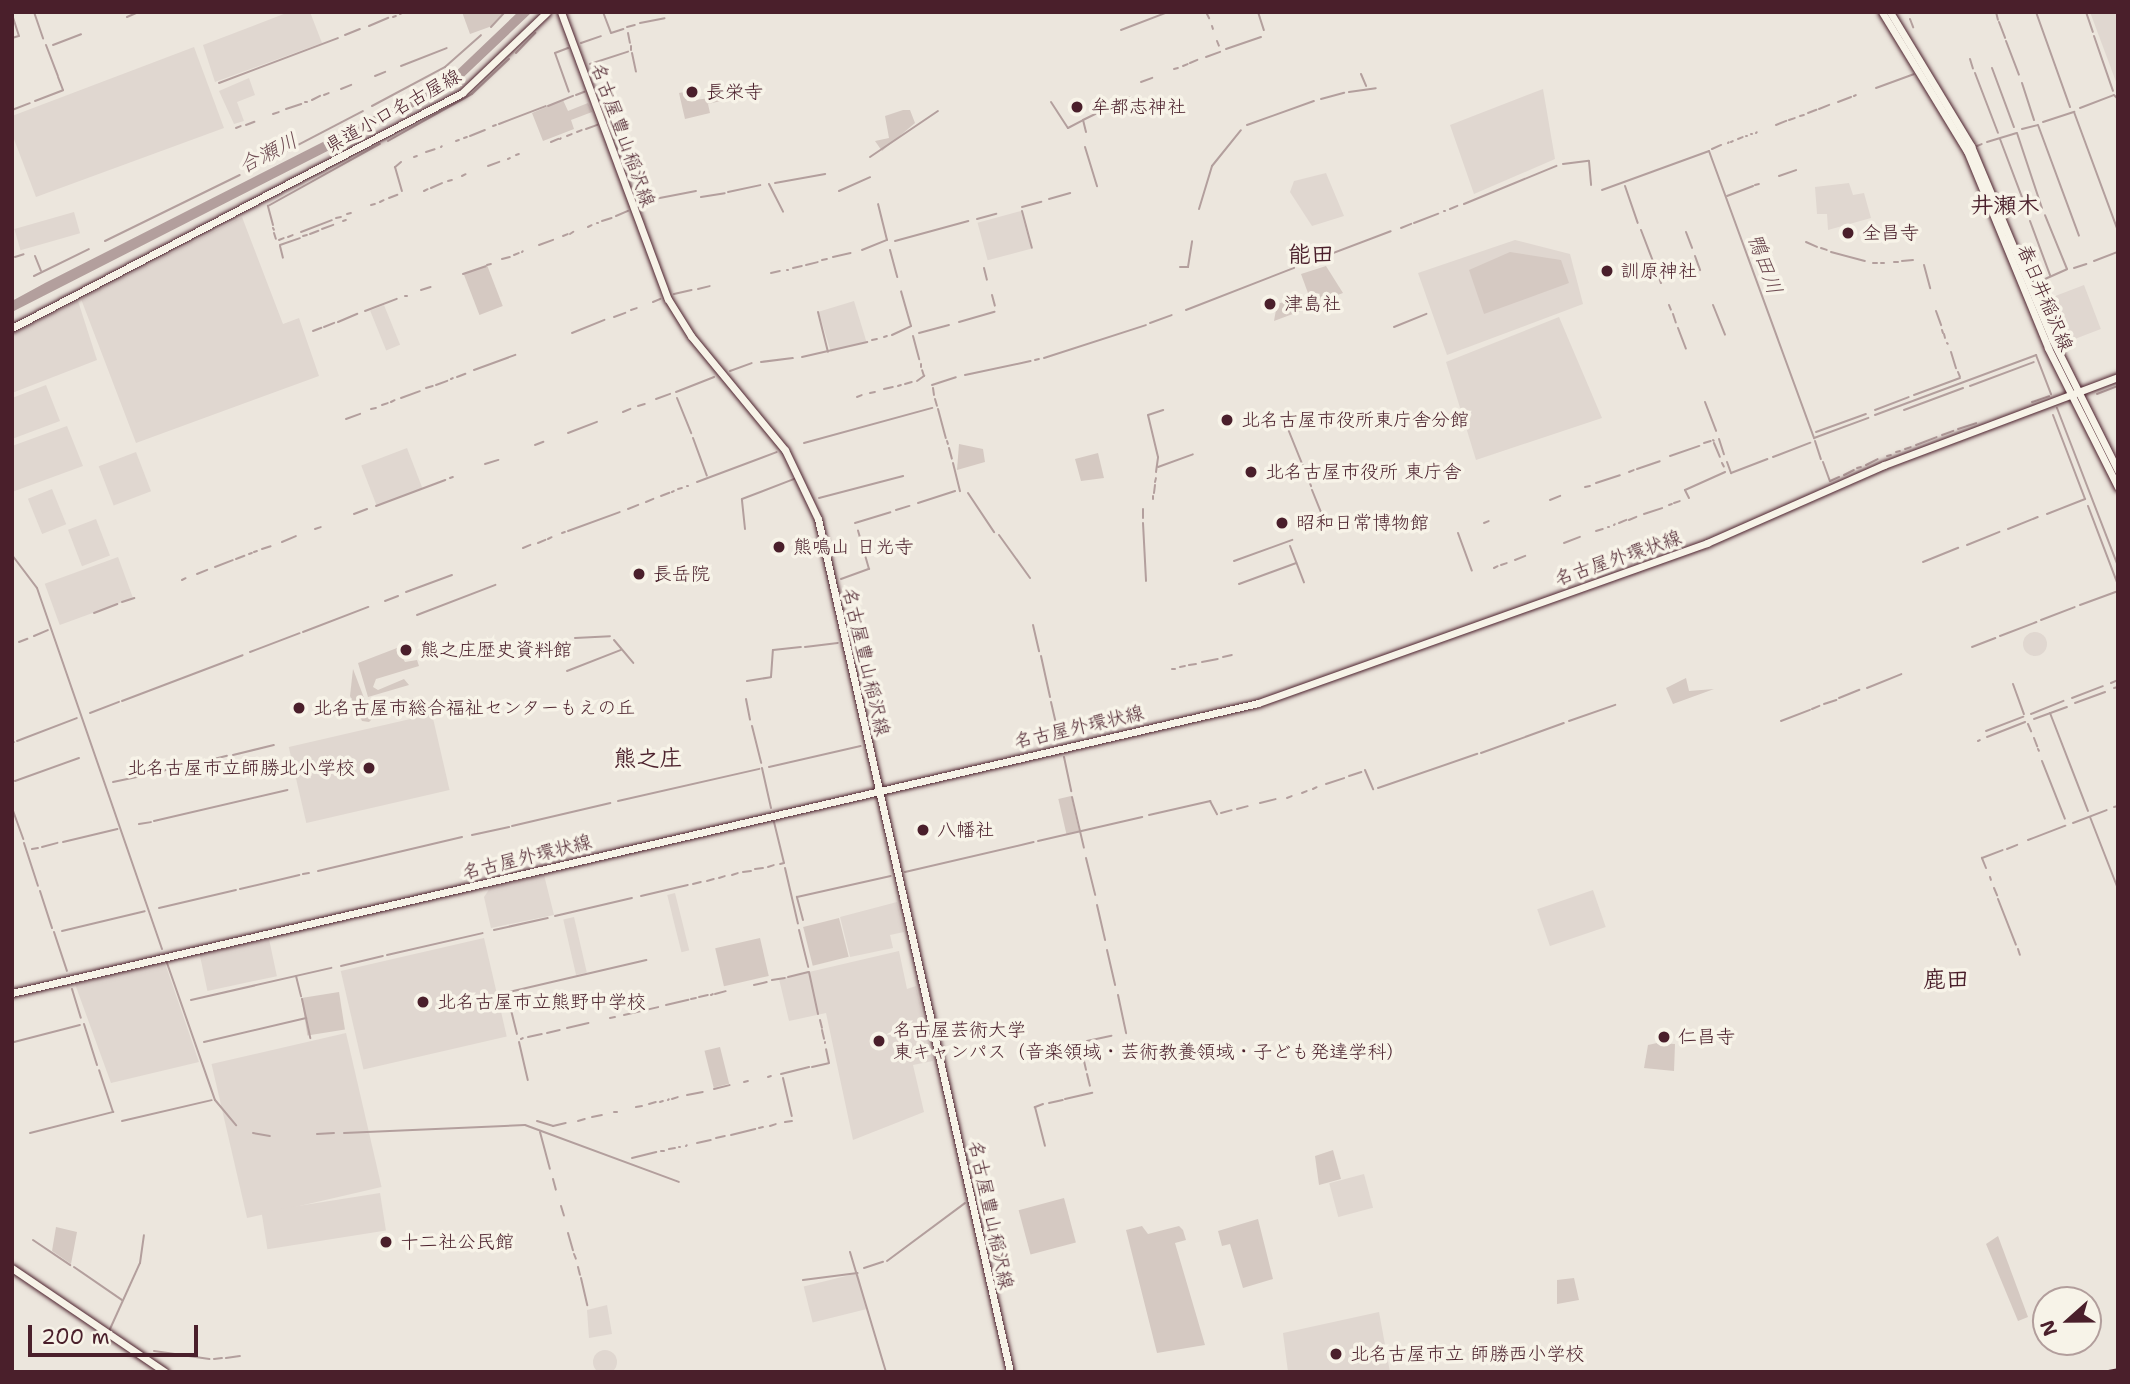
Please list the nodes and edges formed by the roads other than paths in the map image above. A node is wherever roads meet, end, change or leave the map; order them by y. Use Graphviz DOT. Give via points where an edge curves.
graph roads {
  1 [pos="547,12"];
  2 [pos="561,12"];
  3 [pos="1882,12"];
  4 [pos="1890,12"];
  5 [pos="12,328"];
  6 [pos="2118,377"];
  7 [pos="2074,394"];
  8 [pos="2118,471"];
  9 [pos="2118,487"];
  10 [pos="879,790"];
  11 [pos="12,993"];
  12 [pos="12,1268"];
  13 [pos="165,1372"];
  14 [pos="1010,1372"];
  1 -- 5 [label="main road, 県道小口名古屋線" via="462,93"];
  2 -- 10 [label="main road, 名古屋豊山稲沢線" via="668,299 691,336 771,430 810,496"];
  3 -- 7 [label="main road, 春日井稲沢線" via="1967,150"];
  4 -- 7 [label="main road, 春日井稲沢線" via="1971,146"];
  6 -- 7 [label="main road, 名古屋外環状線"];
  7 -- 8 [label="main road, 春日井稲沢線"];
  7 -- 9 [label="main road, 春日井稲沢線"];
  7 -- 10 [label="main road, 名古屋外環状線" via="1884,465 1707,543 1258,703"];
  10 -- 11 [label="main road, 名古屋外環状線"];
  10 -- 14 [label="main road, 名古屋豊山稲沢線"];
  12 -- 13 [label="main road"];
}
